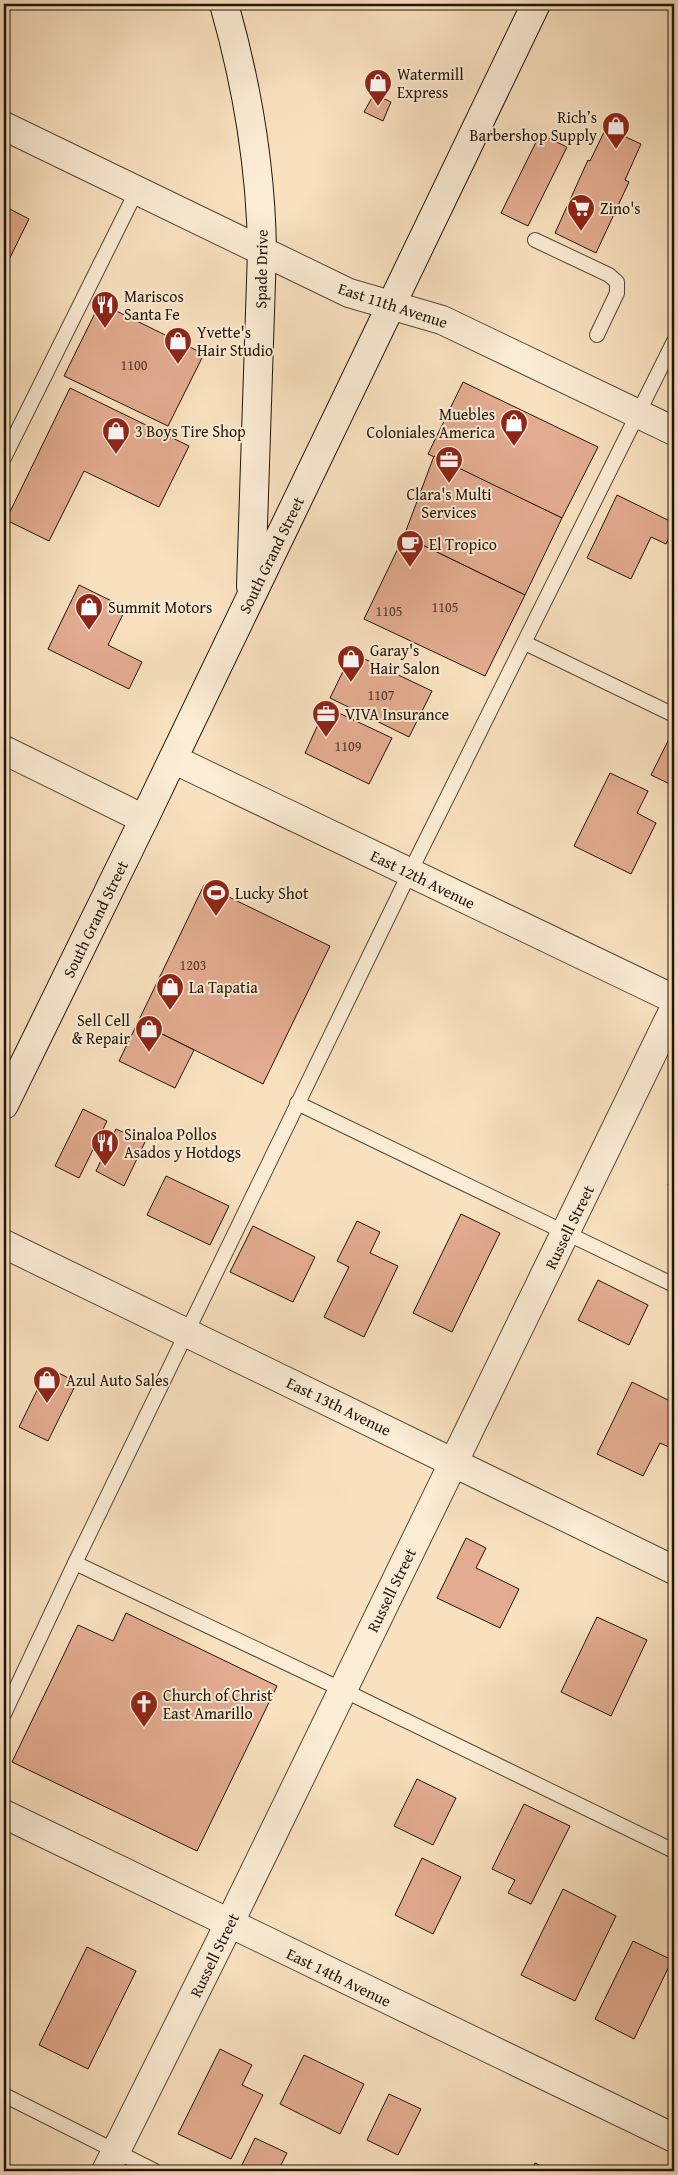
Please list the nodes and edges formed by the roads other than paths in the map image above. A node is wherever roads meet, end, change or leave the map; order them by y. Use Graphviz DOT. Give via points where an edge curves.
graph roads {
  1 [pos="224,4"];
  2 [pos="536,4"];
  3 [pos="4,126"];
  4 [pos="136,190"];
  5 [pos="535,240"];
  6 [pos="262,251"];
  7 [pos="391,305"];
  8 [pos="598,335"];
  9 [pos="674,341"];
  10 [pos="639,414"];
  11 [pos="674,431"];
  12 [pos="8,440"];
  13 [pos="4,458"];
  14 [pos="251,597"];
  15 [pos="525,643"];
  16 [pos="674,715"];
  17 [pos="4,750"];
  18 [pos="173,759"];
  19 [pos="144,818"];
  20 [pos="410,872"];
  21 [pos="674,998"];
  22 [pos="674,1009"];
  23 [pos="297,1103"];
  24 [pos="4,1105"];
  25 [pos="566,1234"];
  26 [pos="4,1244"];
  27 [pos="674,1285"];
  28 [pos="186,1332"];
  29 [pos="453,1462"];
  30 [pos="75,1563"];
  31 [pos="674,1570"];
  32 [pos="343,1690"];
  33 [pos="4,1714"];
  34 [pos="4,1814"];
  35 [pos="674,1851"];
  36 [pos="229,1924"];
  37 [pos="4,2095"];
  38 [pos="674,2138"];
  39 [pos="111,2162"];
  40 [pos="155,2171"];
  1 -- 6 [label="street, Spade Drive" via="243,78 257,163"];
  2 -- 7 [label="street, South Grand Street"];
  3 -- 4 [label="street, East 11th Avenue"];
  4 -- 6 [label="street, East 11th Avenue"];
  4 -- 12 [label="lane"];
  5 -- 8 [label="lane" via="609,275 617,282 617,293"];
  6 -- 7 [label="street, East 11th Avenue" via="348,293"];
  6 -- 14 [label="street, Spade Drive"];
  7 -- 10 [label="street, East 11th Avenue" via="442,320"];
  7 -- 14 [label="street, South Grand Street"];
  9 -- 10 [label="lane"];
  10 -- 11 [label="street, East 11th Avenue"];
  10 -- 15 [label="lane"];
  12 -- 13 [label="lane"];
  14 -- 18 [label="street, South Grand Street"];
  15 -- 16 [label="lane"];
  15 -- 20 [label="lane"];
  17 -- 19 [label="street"];
  18 -- 19 [label="street, South Grand Street"];
  18 -- 20 [label="street, East 12th Avenue"];
  19 -- 24 [label="street, South Grand Street"];
  20 -- 21 [label="street, East 12th Avenue"];
  20 -- 23 [label="lane"];
  22 -- 25 [label="street, Russell Street"];
  23 -- 25 [label="lane"];
  23 -- 28 [label="lane"];
  25 -- 27 [label="lane"];
  25 -- 29 [label="street, Russell Street"];
  26 -- 28 [label="street, East 13th Avenue"];
  28 -- 29 [label="street, East 13th Avenue"];
  28 -- 30 [label="lane"];
  29 -- 31 [label="street, East 13th Avenue"];
  29 -- 32 [label="street, Russell Street"];
  30 -- 32 [label="lane"];
  30 -- 33 [label="lane"];
  32 -- 35 [label="lane"];
  32 -- 36 [label="street, Russell Street"];
  34 -- 36 [label="street, East 14th Avenue"];
  36 -- 38 [label="street, East 14th Avenue"];
  36 -- 39 [label="street, Russell Street"];
  37 -- 39 [label="lane"];
  39 -- 40 [label="lane"];
}
